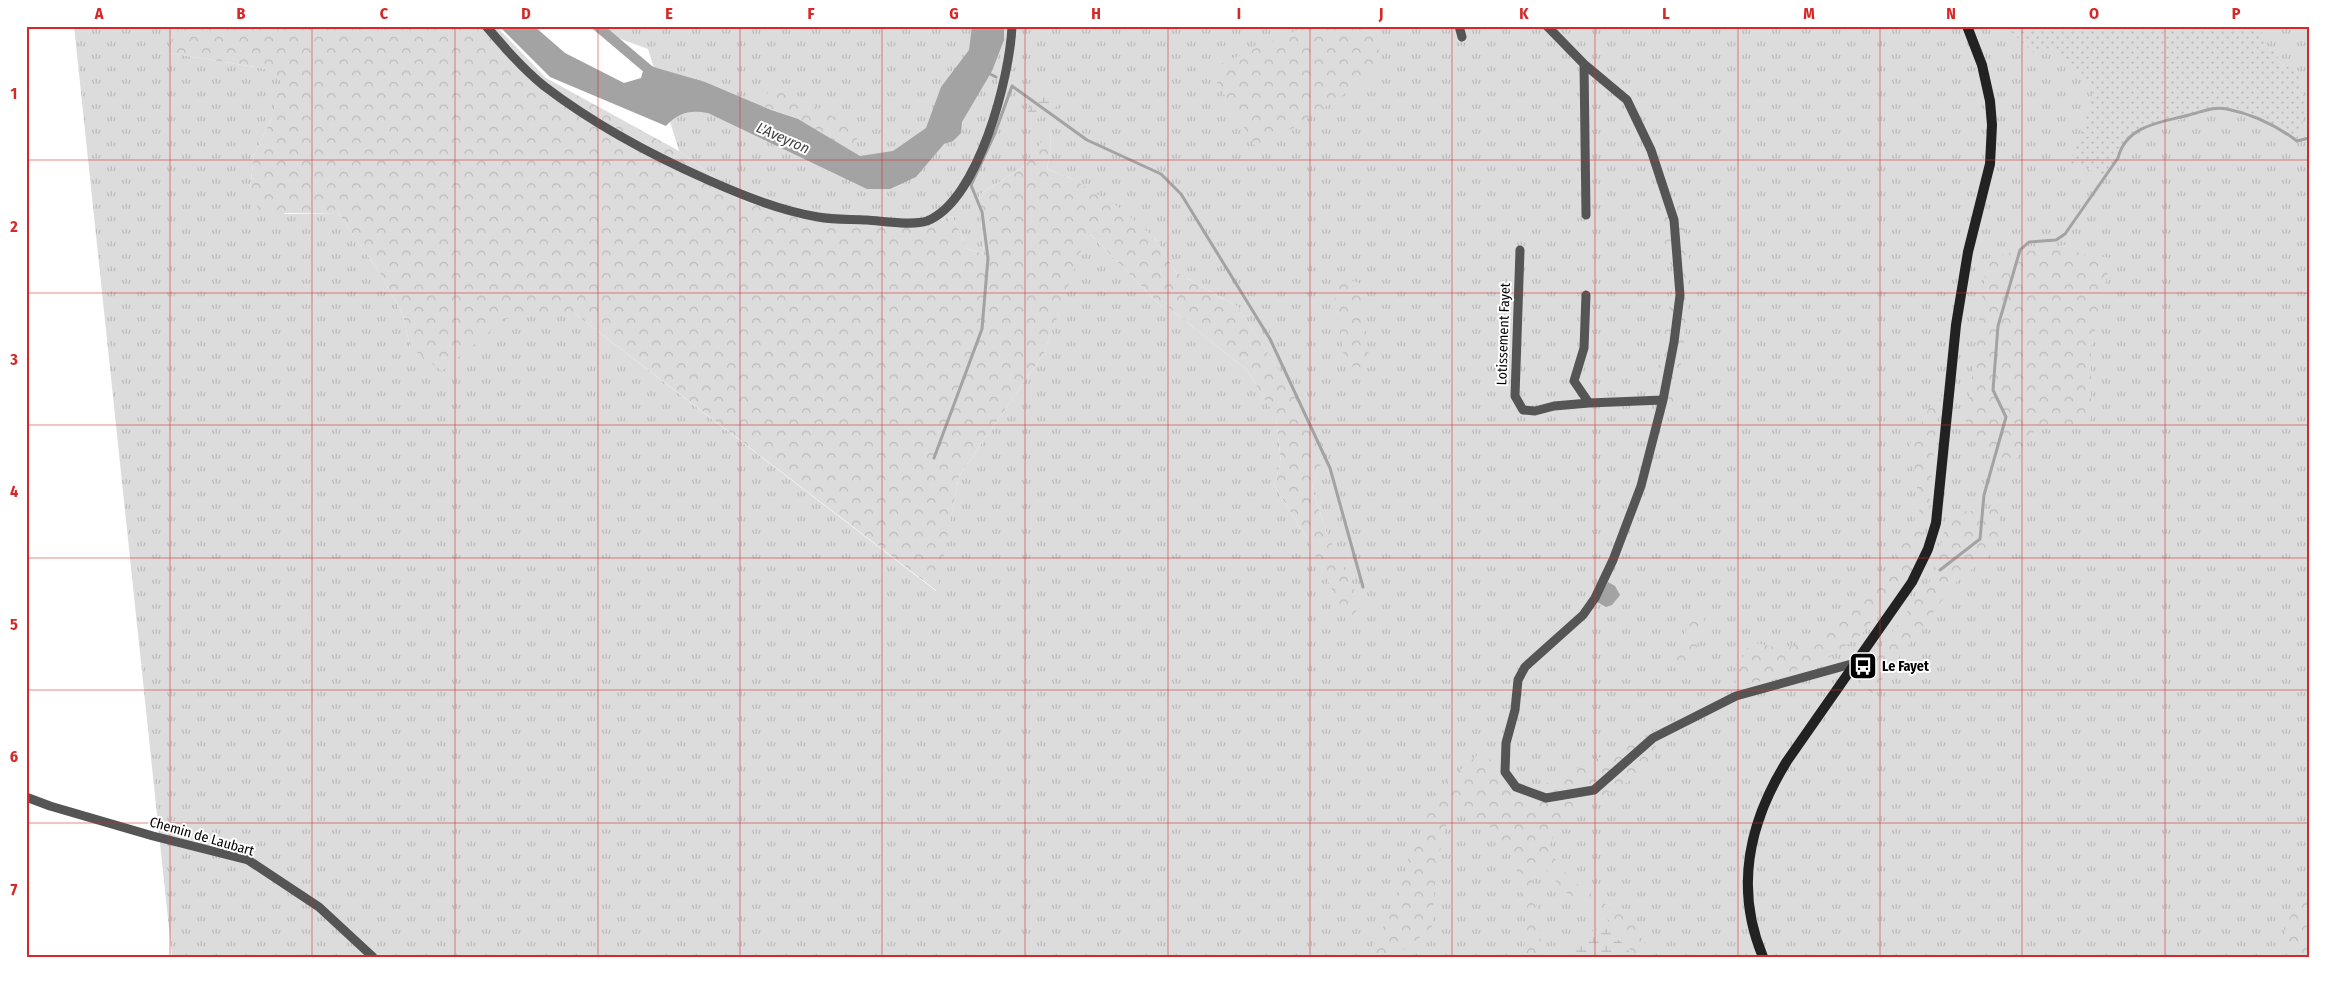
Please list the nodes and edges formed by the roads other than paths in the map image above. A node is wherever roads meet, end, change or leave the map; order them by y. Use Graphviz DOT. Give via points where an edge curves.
graph roads {
  1 [pos="486,26"];
  2 [pos="1012,26"];
  3 [pos="1459,26"];
  4 [pos="1547,26"];
  5 [pos="1967,26"];
  6 [pos="1462,37"];
  7 [pos="1584,64"];
  8 [pos="1586,215"];
  9 [pos="1520,250"];
  10 [pos="1586,295"];
  11 [pos="1663,400"];
  12 [pos="1590,403"];
  13 [pos="1855,663"];
  14 [pos="26,797"];
  15 [pos="373,957"];
  16 [pos="1764,957"];
  1 -- 2 [label="street" via="543,85 607,130 672,164 761,203 819,217 904,222 926,221 940,214 965,182 998,109 1011,51"];
  3 -- 6 [label="street"];
  4 -- 7 [label="street"];
  5 -- 13 [label="street" via="1982,65 1992,125 1983,199 1968,252 1956,326 1936,522 1928,549 1912,582"];
  7 -- 8 [label="street"];
  7 -- 11 [label="street" via="1627,100 1651,150 1674,220 1680,296"];
  9 -- 12 [label="street, Lotissement Fayet" via="1515,396 1522,410 1535,412 1554,406"];
  10 -- 12 [label="street" via="1584,348 1574,381"];
  11 -- 12 [label="street, Lotissement Fayet"];
  11 -- 13 [label="street" via="1641,486 1613,560 1594,598 1583,614 1525,667 1518,680 1515,710 1506,743 1505,772 1516,786 1546,798 1594,790 1654,738 1736,696"];
  13 -- 16 [label="street" via="1782,769 1758,816 1747,877 1749,909"];
  14 -- 15 [label="street, Chemin de Laubart" via="153,836 248,860 319,907"];
}
